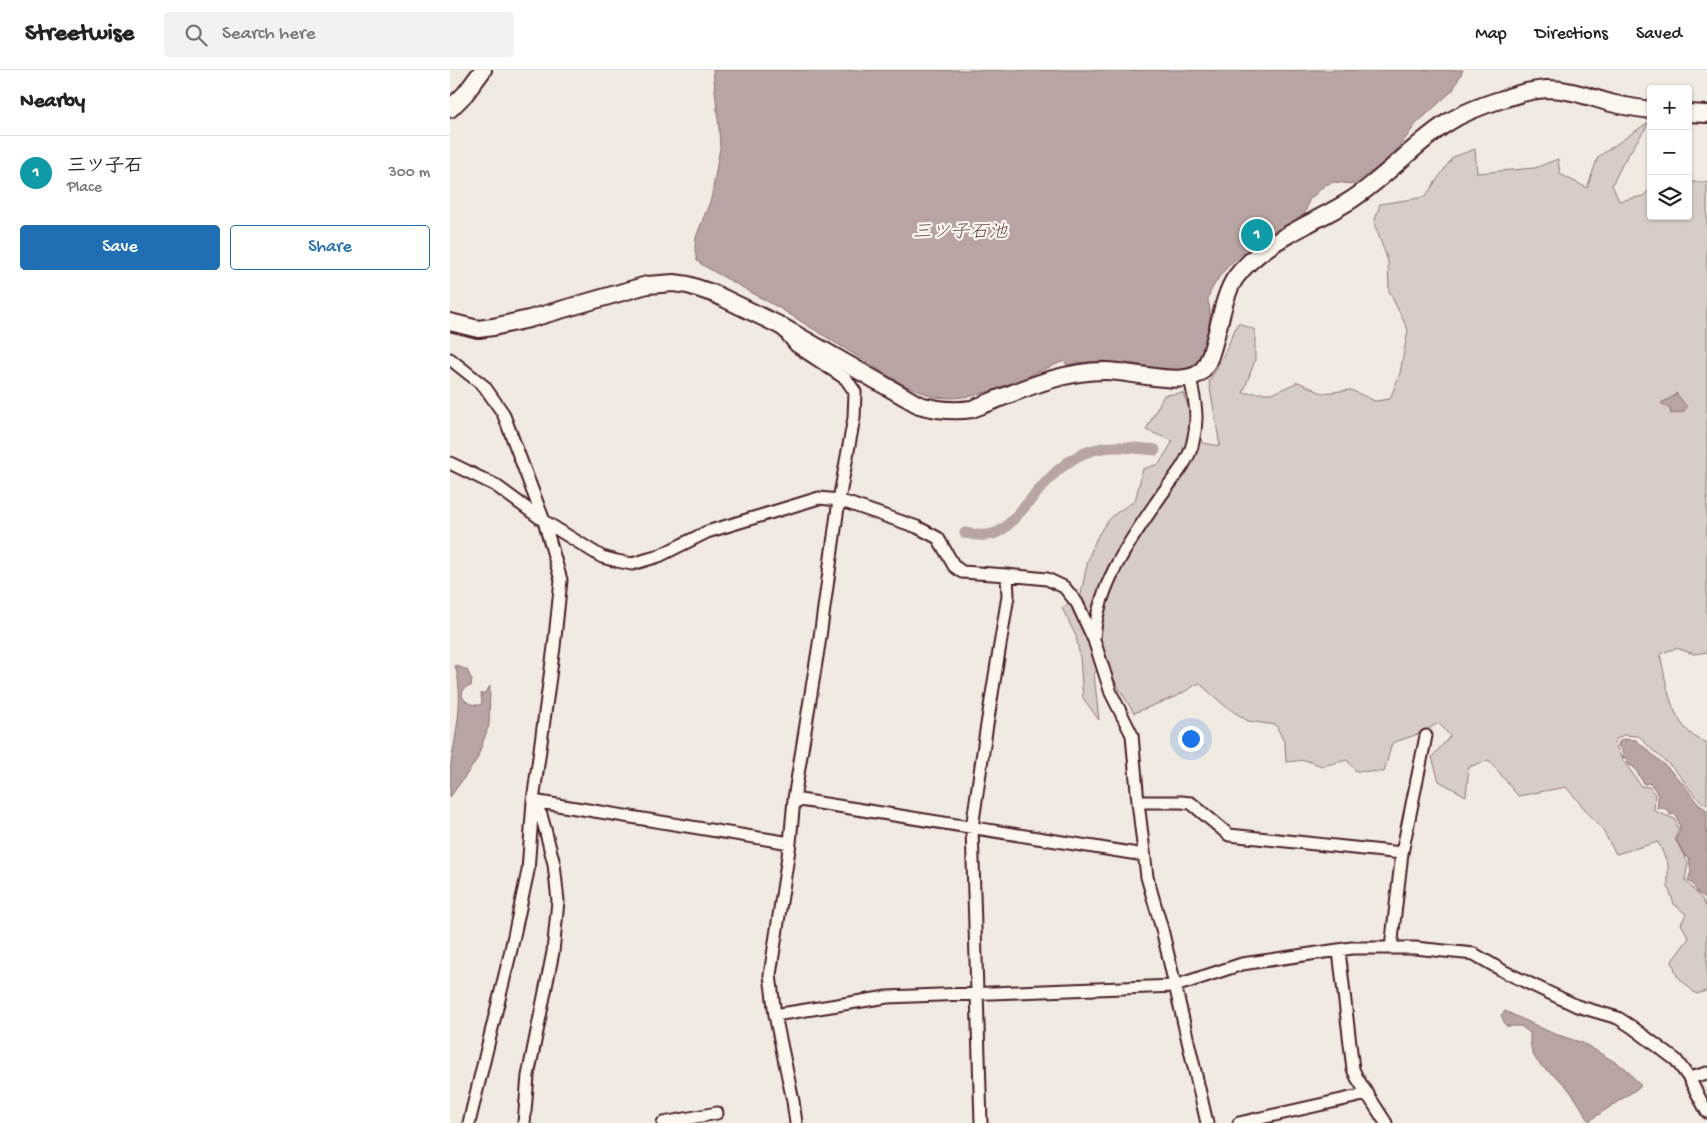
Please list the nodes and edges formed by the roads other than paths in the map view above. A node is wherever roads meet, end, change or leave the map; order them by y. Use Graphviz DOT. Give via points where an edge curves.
graph roads {
  1 [pos="483,70"];
  2 [pos="450,109"];
  3 [pos="1647,109"];
  4 [pos="1692,114"];
  5 [pos="1707,114"];
  6 [pos="450,322"];
  7 [pos="779,325"];
  8 [pos="450,359"];
  9 [pos="1190,378"];
  10 [pos="450,463"];
  11 [pos="839,500"];
  12 [pos="544,521"];
  13 [pos="1007,575"];
  14 [pos="1094,640"];
  15 [pos="1426,736"];
  16 [pos="794,799"];
  17 [pos="533,801"];
  18 [pos="1138,802"];
  19 [pos="972,828"];
  20 [pos="790,843"];
  21 [pos="1402,854"];
  22 [pos="1144,855"];
  23 [pos="1391,948"];
  24 [pos="1339,951"];
  25 [pos="1175,986"];
  26 [pos="976,995"];
  27 [pos="775,1015"];
  28 [pos="1707,1073"];
  29 [pos="1689,1078"];
  30 [pos="1368,1094"];
  31 [pos="1707,1112"];
  32 [pos="717,1113"];
  33 [pos="469,1123"];
  34 [pos="524,1123"];
  35 [pos="663,1123"];
  36 [pos="796,1123"];
  37 [pos="981,1123"];
  38 [pos="1207,1123"];
  39 [pos="1239,1123"];
  40 [pos="1386,1123"];
  1 -- 2 [label="street"];
  3 -- 9 [label="street" via="1547,89 1489,103 1446,124 1367,189 1271,246 1245,267 1229,288 1207,362 1203,370"];
  4 -- 5 [label="street"];
  6 -- 7 [label="street" via="478,328 493,327 647,285 674,283 715,294"];
  7 -- 9 [label="street" via="919,405 948,411 972,409 1046,381 1083,372"];
  7 -- 11 [label="street" via="796,346 846,379 855,392 854,418"];
  8 -- 12 [label="street" via="484,386 503,414"];
  9 -- 14 [label="street" via="1197,412 1193,443 1185,462 1130,541 1106,587"];
  10 -- 12 [label="street" via="496,485"];
  11 -- 12 [label="street" via="819,498 707,532 659,556 632,564 602,557"];
  11 -- 13 [label="street" via="917,527 938,538 954,566 962,572"];
  11 -- 16 [label="street"];
  12 -- 17 [label="street" via="561,580"];
  13 -- 14 [label="street" via="1047,580 1064,587 1077,603"];
  13 -- 19 [label="street" via="1008,596"];
  14 -- 18 [label="street" via="1111,693 1132,735"];
  15 -- 21 [label="street"];
  16 -- 19 [label="street"];
  16 -- 20 [label="street"];
  17 -- 20 [label="street"];
  17 -- 33 [label="street" via="528,871"];
  17 -- 34 [label="street" via="542,816 554,864 558,901 553,952 528,1076"];
  18 -- 21 [label="street" via="1191,803 1229,835"];
  18 -- 22 [label="street"];
  19 -- 22 [label="street"];
  19 -- 26 [label="street"];
  20 -- 27 [label="street" via="770,975"];
  21 -- 23 [label="street"];
  22 -- 25 [label="street"];
  23 -- 24 [label="street"];
  23 -- 29 [label="street" via="1474,954 1577,1006 1618,1018 1676,1060"];
  24 -- 25 [label="street" via="1242,964"];
  24 -- 30 [label="street" via="1353,1069"];
  25 -- 26 [label="street"];
  25 -- 38 [label="street"];
  26 -- 27 [label="street" via="887,997"];
  26 -- 37 [label="street"];
  27 -- 36 [label="street"];
  28 -- 29 [label="street"];
  29 -- 31 [label="street"];
  30 -- 39 [label="street"];
  30 -- 40 [label="street"];
  32 -- 35 [label="street"];
}
